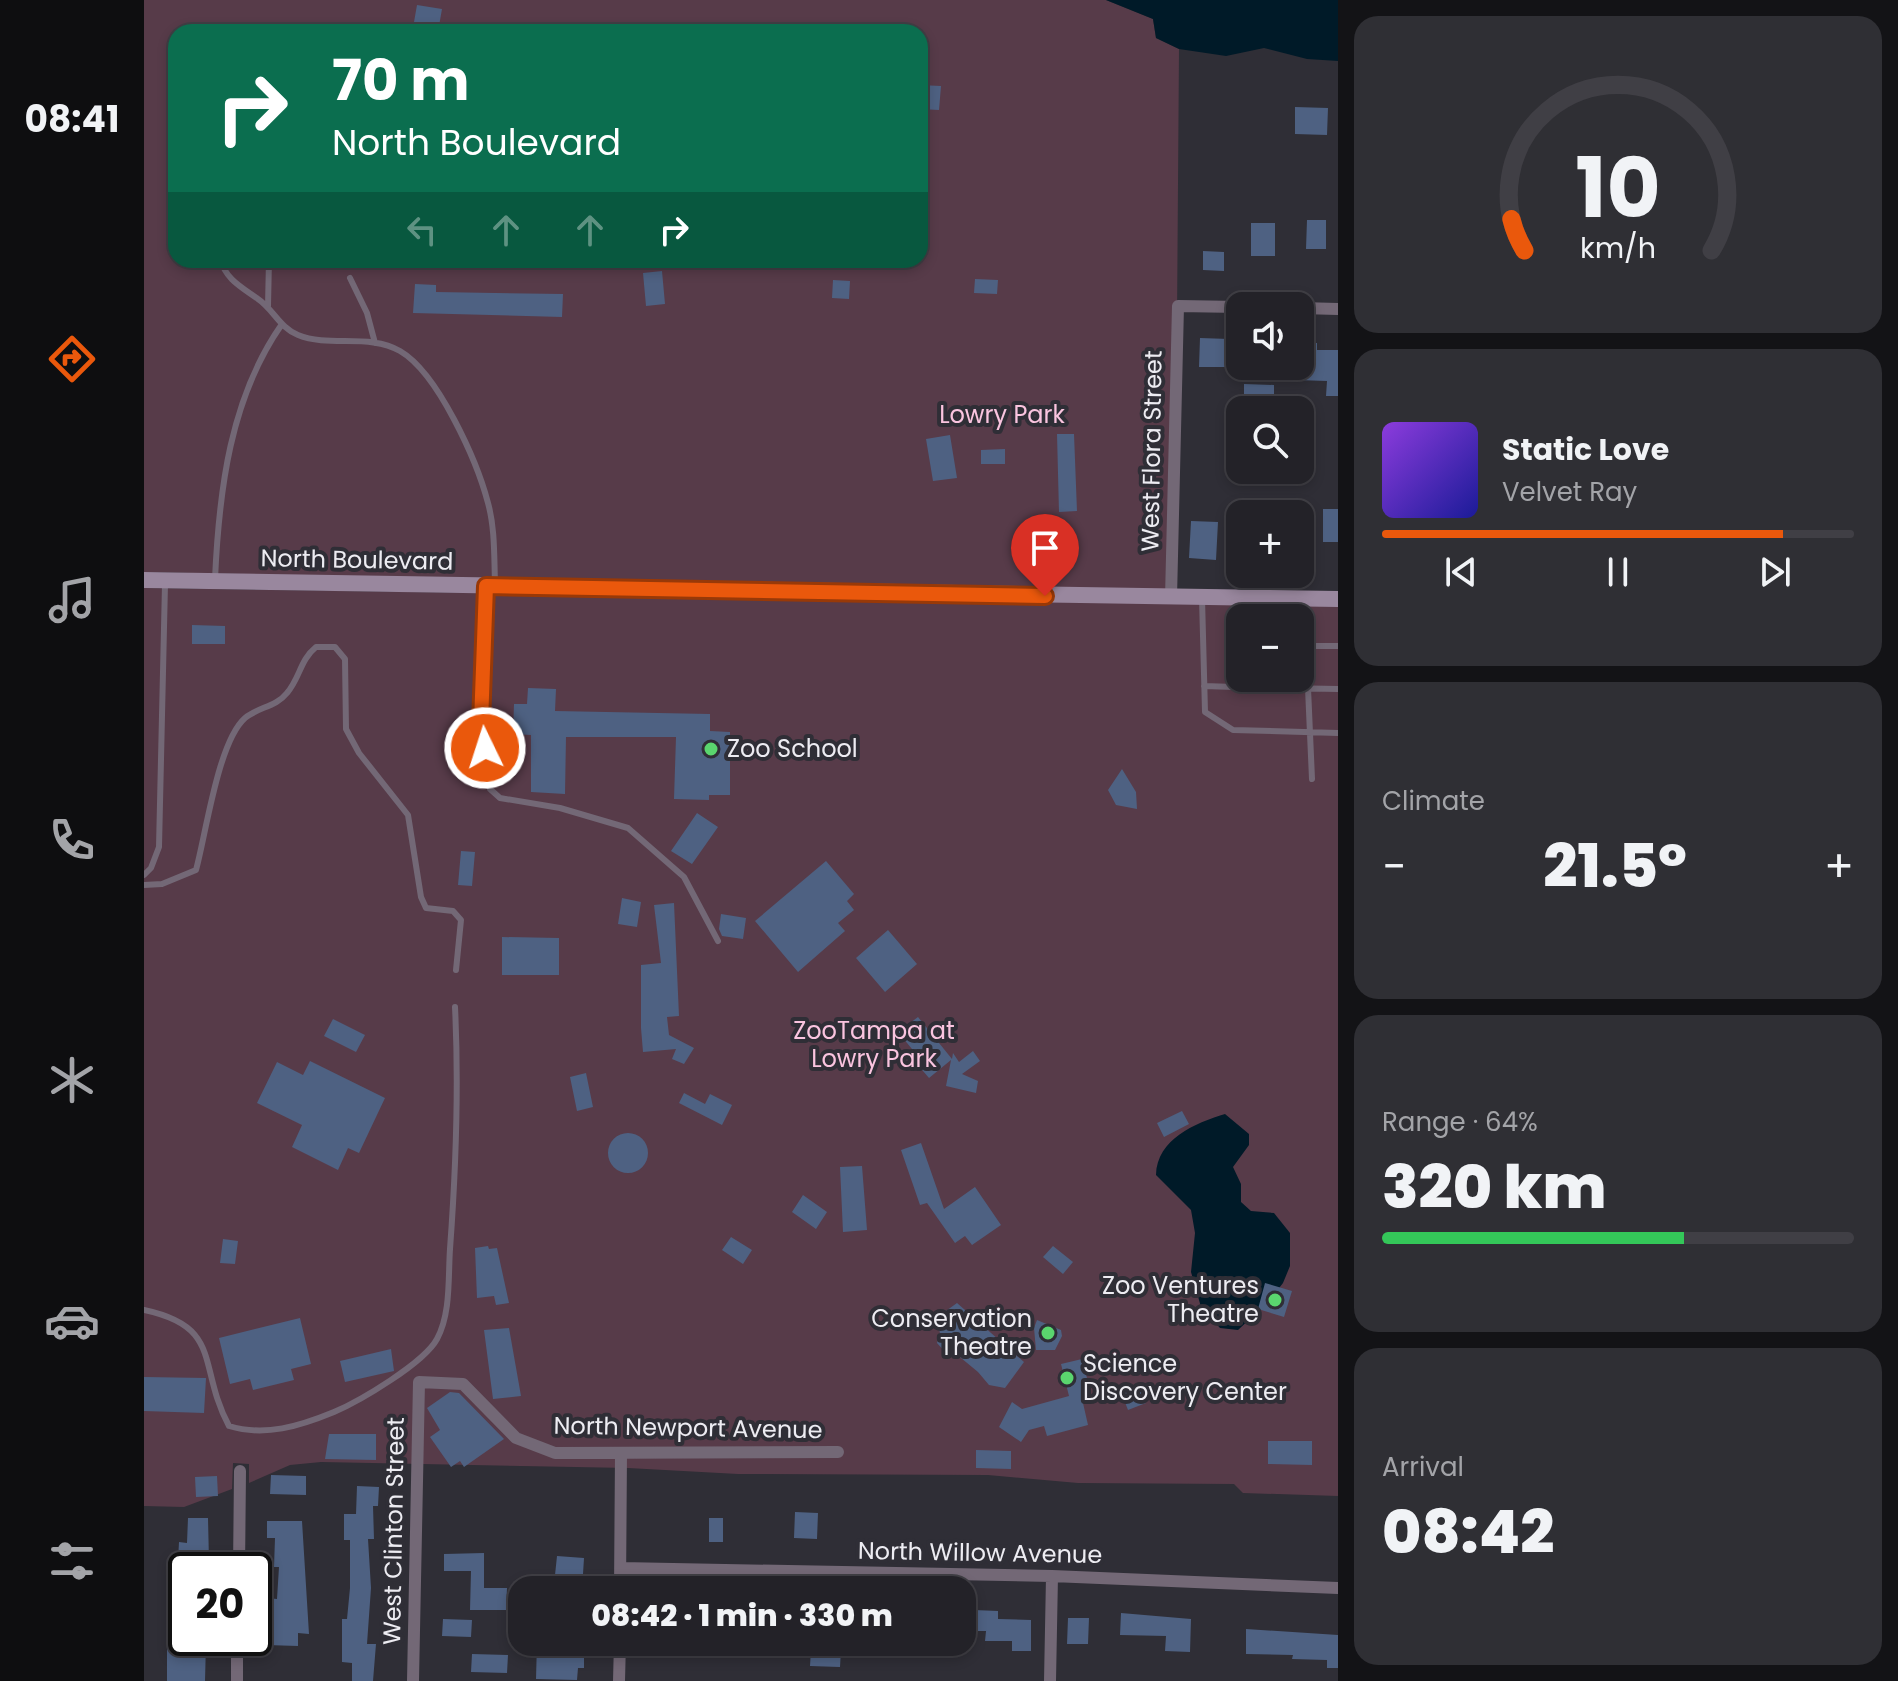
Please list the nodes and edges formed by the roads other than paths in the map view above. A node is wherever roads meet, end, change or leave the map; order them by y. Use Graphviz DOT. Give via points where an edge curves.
graph roads {
  1 [pos="225,268"];
  2 [pos="269,268"];
  3 [pos="350,278"];
  4 [pos="268,306"];
  5 [pos="1226,307"];
  6 [pos="1314,308"];
  7 [pos="1338,309"];
  8 [pos="282,324"];
  9 [pos="375,343"];
  10 [pos="144,580"];
  11 [pos="165,580"];
  12 [pos="215,581"];
  13 [pos="491,586"];
  14 [pos="1171,598"];
  15 [pos="1202,598"];
  16 [pos="1338,599"];
  17 [pos="1314,646"];
  18 [pos="1338,646"];
  19 [pos="1204,686"];
  20 [pos="1226,687"];
  21 [pos="1314,688"];
  22 [pos="1338,689"];
  23 [pos="1308,692"];
  24 [pos="1308,732"];
  25 [pos="1338,733"];
  26 [pos="1312,779"];
  27 [pos="144,875"];
  28 [pos="144,885"];
  29 [pos="718,941"];
  30 [pos="456,970"];
  31 [pos="455,1007"];
  32 [pos="144,1310"];
  33 [pos="419,1382"];
  34 [pos="838,1452"];
  35 [pos="621,1453"];
  36 [pos="240,1471"];
  37 [pos="239,1552"];
  38 [pos="621,1568"];
  39 [pos="621,1576"];
  40 [pos="1052,1576"];
  41 [pos="1338,1588"];
  42 [pos="237,1656"];
  43 [pos="620,1656"];
  44 [pos="237,1681"];
  45 [pos="413,1681"];
  46 [pos="619,1681"];
  47 [pos="1050,1681"];
  1 -- 4 [label="lane" via="233,282"];
  2 -- 4 [label="lane"];
  3 -- 9 [label="lane"];
  4 -- 8 [label="lane"];
  5 -- 14 [label="street, West Flora Street" via="1178,306"];
  6 -- 7 [label="street"];
  8 -- 9 [label="lane" via="310,339"];
  8 -- 12 [label="lane" via="240,402 220,513"];
  9 -- 13 [label="lane" via="411,358 450,414 477,469 489,504"];
  10 -- 11 [label="street, North Boulevard"];
  11 -- 12 [label="street, North Boulevard"];
  11 -- 27 [label="lane" via="159,847"];
  12 -- 13 [label="street, North Boulevard"];
  13 -- 14 [label="street, North Boulevard"];
  13 -- 29 [label="lane" via="481,723 490,789 500,798 628,828 684,877"];
  14 -- 15 [label="street, North Boulevard"];
  15 -- 16 [label="street, North Boulevard"];
  15 -- 19 [label="lane"];
  17 -- 18 [label="lane"];
  19 -- 20 [label="lane"];
  19 -- 24 [label="lane" via="1205,712 1233,730"];
  21 -- 22 [label="lane"];
  23 -- 24 [label="lane"];
  24 -- 25 [label="lane"];
  24 -- 26 [label="lane"];
  28 -- 30 [label="lane" via="162,884 196,870 214,781 245,718 275,705 289,692 304,656 316,647 335,647 345,659 346,729 408,815 426,908 453,911 461,920"];
  31 -- 32 [label="lane" via="458,1141 446,1313 437,1341 406,1369 349,1406 301,1426 249,1432 229,1426 215,1401 201,1338 185,1324"];
  33 -- 35 [label="street, North Newport Avenue" via="463,1384 516,1438 555,1453"];
  33 -- 45 [label="street, West Clinton Street"];
  34 -- 35 [label="street, North Newport Avenue"];
  35 -- 38 [label="street"];
  36 -- 37 [label="street"];
  38 -- 39 [label="street"];
  38 -- 40 [label="street, North Willow Avenue"];
  40 -- 41 [label="street, North Willow Avenue"];
  40 -- 47 [label="street"];
  42 -- 44 [label="street"];
  43 -- 46 [label="street"];
}
